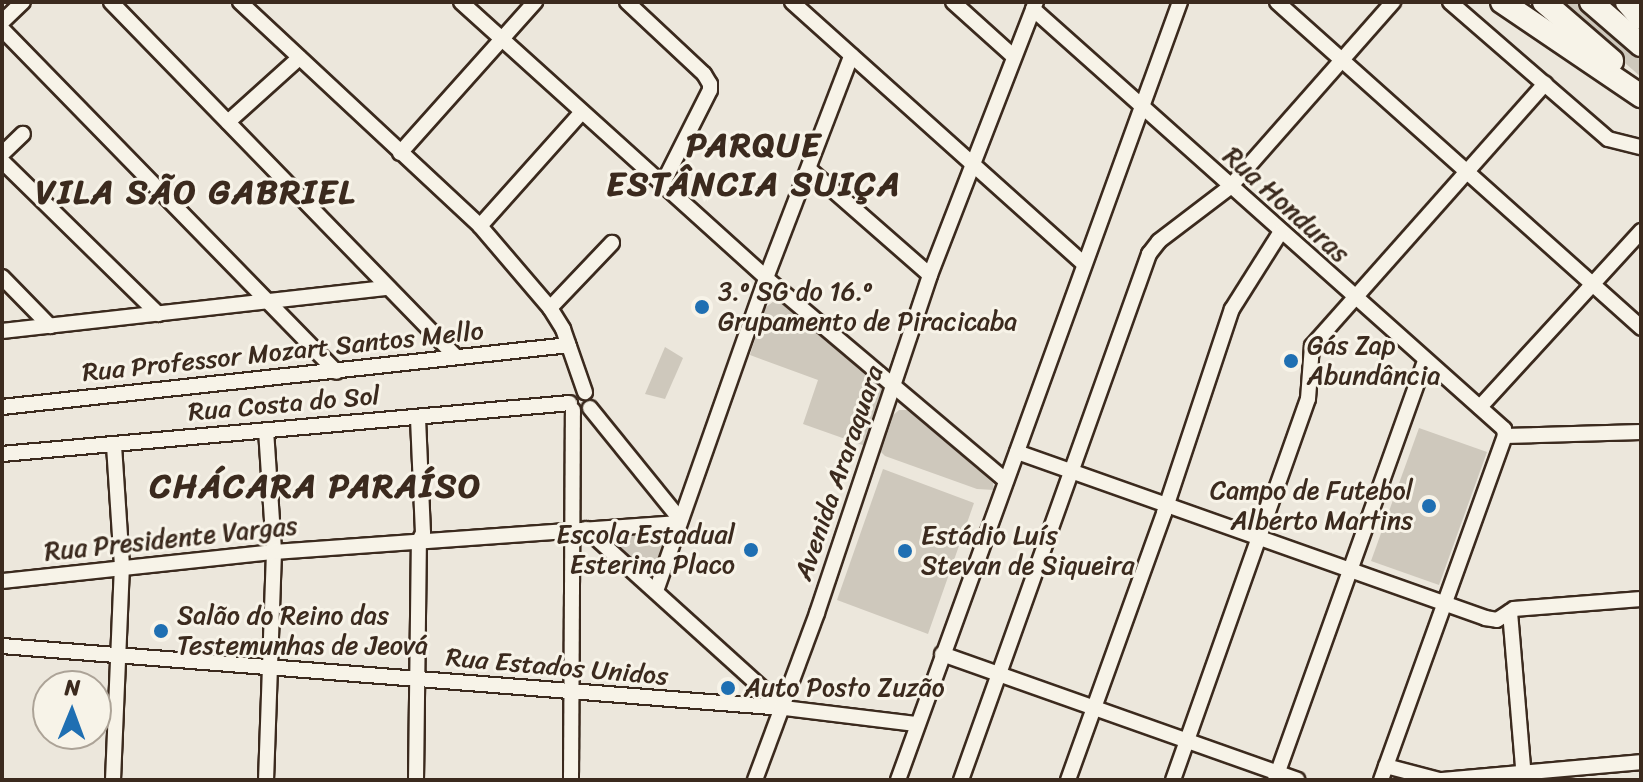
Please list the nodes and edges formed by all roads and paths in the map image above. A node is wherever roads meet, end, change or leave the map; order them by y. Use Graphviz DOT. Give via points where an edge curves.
graph roads {
  1 [pos="23,2"];
  2 [pos="111,2"];
  3 [pos="240,2"];
  4 [pos="461,2"];
  5 [pos="535,2"];
  6 [pos="627,2"];
  7 [pos="792,2"];
  8 [pos="953,2"];
  9 [pos="1180,2"];
  10 [pos="1277,2"];
  11 [pos="1393,2"];
  12 [pos="1450,2"];
  13 [pos="1502,2"];
  14 [pos="1544,2"];
  15 [pos="1591,2"];
  16 [pos="1627,2"];
  17 [pos="1035,6"];
  18 [pos="1641,18"];
  19 [pos="2,22"];
  20 [pos="2,29"];
  21 [pos="502,39"];
  22 [pos="1641,45"];
  23 [pos="851,56"];
  24 [pos="1014,57"];
  25 [pos="299,58"];
  26 [pos="1341,59"];
  27 [pos="1545,84"];
  28 [pos="1641,86"];
  29 [pos="1641,96"];
  30 [pos="1142,110"];
  31 [pos="582,112"];
  32 [pos="228,122"];
  33 [pos="23,134"];
  34 [pos="1641,147"];
  35 [pos="400,153"];
  36 [pos="2,154"];
  37 [pos="2,161"];
  38 [pos="971,163"];
  39 [pos="810,170"];
  40 [pos="1468,172"];
  41 [pos="663,183"];
  42 [pos="1230,187"];
  43 [pos="480,226"];
  44 [pos="1641,231"];
  45 [pos="1280,233"];
  46 [pos="612,243"];
  47 [pos="1084,264"];
  48 [pos="930,275"];
  49 [pos="2,277"];
  50 [pos="766,278"];
  51 [pos="1591,284"];
  52 [pos="388,288"];
  53 [pos="1354,298"];
  54 [pos="271,303"];
  55 [pos="550,308"];
  56 [pos="158,314"];
  57 [pos="50,326"];
  58 [pos="1641,328"];
  59 [pos="2,331"];
  60 [pos="569,345"];
  61 [pos="456,357"];
  62 [pos="1425,361"];
  63 [pos="337,372"];
  64 [pos="894,389"];
  65 [pos="575,400"];
  66 [pos="2,407"];
  67 [pos="1480,407"];
  68 [pos="418,417"];
  69 [pos="266,430"];
  70 [pos="1641,432"];
  71 [pos="1505,436"];
  72 [pos="114,444"];
  73 [pos="1017,452"];
  74 [pos="2,454"];
  75 [pos="1073,471"];
  76 [pos="1006,481"];
  77 [pos="1168,504"];
  78 [pos="680,521"];
  79 [pos="579,529"];
  80 [pos="1260,536"];
  81 [pos="419,541"];
  82 [pos="274,552"];
  83 [pos="122,566"];
  84 [pos="1352,569"];
  85 [pos="2,581"];
  86 [pos="656,591"];
  87 [pos="1641,599"];
  88 [pos="1444,603"];
  89 [pos="1510,612"];
  90 [pos="2,646"];
  91 [pos="942,654"];
  92 [pos="118,657"];
  93 [pos="271,669"];
  94 [pos="998,675"];
  95 [pos="419,680"];
  96 [pos="573,693"];
  97 [pos="784,708"];
  98 [pos="1093,708"];
  99 [pos="917,724"];
  100 [pos="1187,742"];
  101 [pos="1641,762"];
  102 [pos="1383,773"];
  103 [pos="1276,776"];
  104 [pos="1524,776"];
  105 [pos="113,780"];
  106 [pos="266,780"];
  107 [pos="416,780"];
  108 [pos="571,780"];
  109 [pos="755,780"];
  110 [pos="898,780"];
  111 [pos="961,780"];
  112 [pos="1068,780"];
  113 [pos="1173,780"];
  114 [pos="1297,780"];
  115 [pos="1440,780"];
  1 -- 19 [label="street"];
  2 -- 32 [label="street"];
  3 -- 25 [label="street"];
  4 -- 21 [label="street"];
  5 -- 21 [label="street"];
  6 -- 41 [label="street" via="710,84"];
  7 -- 23 [label="street"];
  8 -- 24 [label="street"];
  9 -- 30 [label="street"];
  10 -- 26 [label="street"];
  11 -- 26 [label="street"];
  12 -- 27 [label="street"];
  13 -- 29 [label="highway"];
  14 -- 28 [label="highway"];
  15 -- 22 [label="highway"];
  16 -- 18 [label="highway"];
  17 -- 24 [label="street, Avenida Araraquara"];
  17 -- 30 [label="street, Rua Honduras"];
  20 -- 54 [label="street"];
  21 -- 31 [label="street"];
  21 -- 35 [label="street"];
  23 -- 38 [label="street"];
  23 -- 39 [label="street"];
  24 -- 38 [label="street, Avenida Araraquara"];
  25 -- 32 [label="street"];
  25 -- 35 [label="street"];
  26 -- 40 [label="street"];
  26 -- 42 [label="street"];
  27 -- 34 [label="street" via="1608,139"];
  27 -- 40 [label="street"];
  30 -- 42 [label="street, Rua Honduras"];
  30 -- 47 [label="street"];
  31 -- 41 [label="street"];
  31 -- 43 [label="street"];
  32 -- 52 [label="street"];
  33 -- 36 [label="street"];
  35 -- 43 [label="street"];
  37 -- 56 [label="street"];
  38 -- 47 [label="street"];
  38 -- 48 [label="street, Avenida Araraquara"];
  39 -- 48 [label="street"];
  39 -- 50 [label="street"];
  40 -- 51 [label="street"];
  40 -- 53 [label="street"];
  41 -- 50 [label="street"];
  42 -- 45 [label="street, Rua Honduras"];
  42 -- 75 [label="street" via="1149,254"];
  43 -- 55 [label="street"];
  44 -- 51 [label="street"];
  45 -- 53 [label="street, Rua Honduras"];
  45 -- 77 [label="street" via="1232,309"];
  46 -- 55 [label="street"];
  47 -- 73 [label="street"];
  48 -- 64 [label="street, Avenida Araraquara"];
  49 -- 57 [label="street"];
  50 -- 64 [label="street"];
  50 -- 78 [label="street"];
  51 -- 58 [label="street"];
  51 -- 67 [label="street"];
  52 -- 54 [label="street"];
  52 -- 61 [label="street"];
  53 -- 62 [label="street, Rua Honduras"];
  53 -- 80 [label="street" via="1309,351 1310,391"];
  54 -- 56 [label="street"];
  54 -- 63 [label="street"];
  55 -- 60 [label="street"];
  56 -- 57 [label="street"];
  57 -- 59 [label="street"];
  60 -- 61 [label="street, Rua Professor Mozart Santos Mello"];
  60 -- 65 [label="street"];
  61 -- 63 [label="street, Rua Professor Mozart Santos Mello"];
  62 -- 67 [label="street, Rua Honduras"];
  62 -- 84 [label="street"];
  63 -- 66 [label="street, Rua Professor Mozart Santos Mello"];
  64 -- 76 [label="street"];
  64 -- 97 [label="street, Avenida Araraquara"];
  65 -- 68 [label="street, Rua Costa do Sol"];
  65 -- 78 [label="street, Rua Costa do Sol" via="580,413 590,408"];
  65 -- 79 [label="street"];
  67 -- 71 [label="street, Rua Honduras"];
  68 -- 69 [label="street, Rua Costa do Sol"];
  68 -- 81 [label="street" via="423,533"];
  69 -- 72 [label="street, Rua Costa do Sol"];
  69 -- 82 [label="street"];
  70 -- 71 [label="street"];
  71 -- 88 [label="street"];
  72 -- 74 [label="street, Rua Costa do Sol"];
  72 -- 83 [label="street"];
  73 -- 75 [label="street"];
  73 -- 76 [label="street"];
  75 -- 77 [label="street"];
  75 -- 94 [label="street"];
  76 -- 91 [label="street"];
  77 -- 80 [label="street"];
  77 -- 98 [label="street"];
  78 -- 79 [label="street, Rua Presidente Vargas"];
  78 -- 86 [label="street"];
  79 -- 81 [label="street, Rua Presidente Vargas"];
  79 -- 86 [label="street"];
  79 -- 96 [label="street"];
  80 -- 84 [label="street"];
  80 -- 100 [label="street"];
  81 -- 82 [label="street, Rua Presidente Vargas"];
  81 -- 95 [label="street"];
  82 -- 83 [label="street, Rua Presidente Vargas"];
  82 -- 93 [label="street"];
  83 -- 85 [label="street, Rua Presidente Vargas"];
  83 -- 92 [label="street"];
  84 -- 88 [label="street"];
  84 -- 103 [label="street"];
  86 -- 97 [label="street"];
  87 -- 89 [label="street"];
  88 -- 89 [label="street" via="1497,620"];
  88 -- 102 [label="street"];
  89 -- 104 [label="street"];
  90 -- 92 [label="street, Rua Estados Unidos"];
  91 -- 94 [label="street"];
  91 -- 99 [label="street"];
  92 -- 93 [label="street, Rua Estados Unidos"];
  92 -- 105 [label="street"];
  93 -- 95 [label="street, Rua Estados Unidos"];
  93 -- 106 [label="street"];
  94 -- 98 [label="street"];
  94 -- 111 [label="street"];
  95 -- 96 [label="street, Rua Estados Unidos"];
  95 -- 107 [label="street"];
  96 -- 97 [label="street, Rua Estados Unidos"];
  96 -- 108 [label="street"];
  97 -- 99 [label="street, Rua Estados Unidos"];
  97 -- 109 [label="street, Avenida Araraquara"];
  98 -- 100 [label="street"];
  98 -- 112 [label="street"];
  99 -- 110 [label="street"];
  100 -- 103 [label="street"];
  100 -- 113 [label="street"];
  101 -- 104 [label="street"];
  102 -- 115 [label="street"];
  103 -- 114 [label="street"];
  104 -- 115 [label="street"];
}
